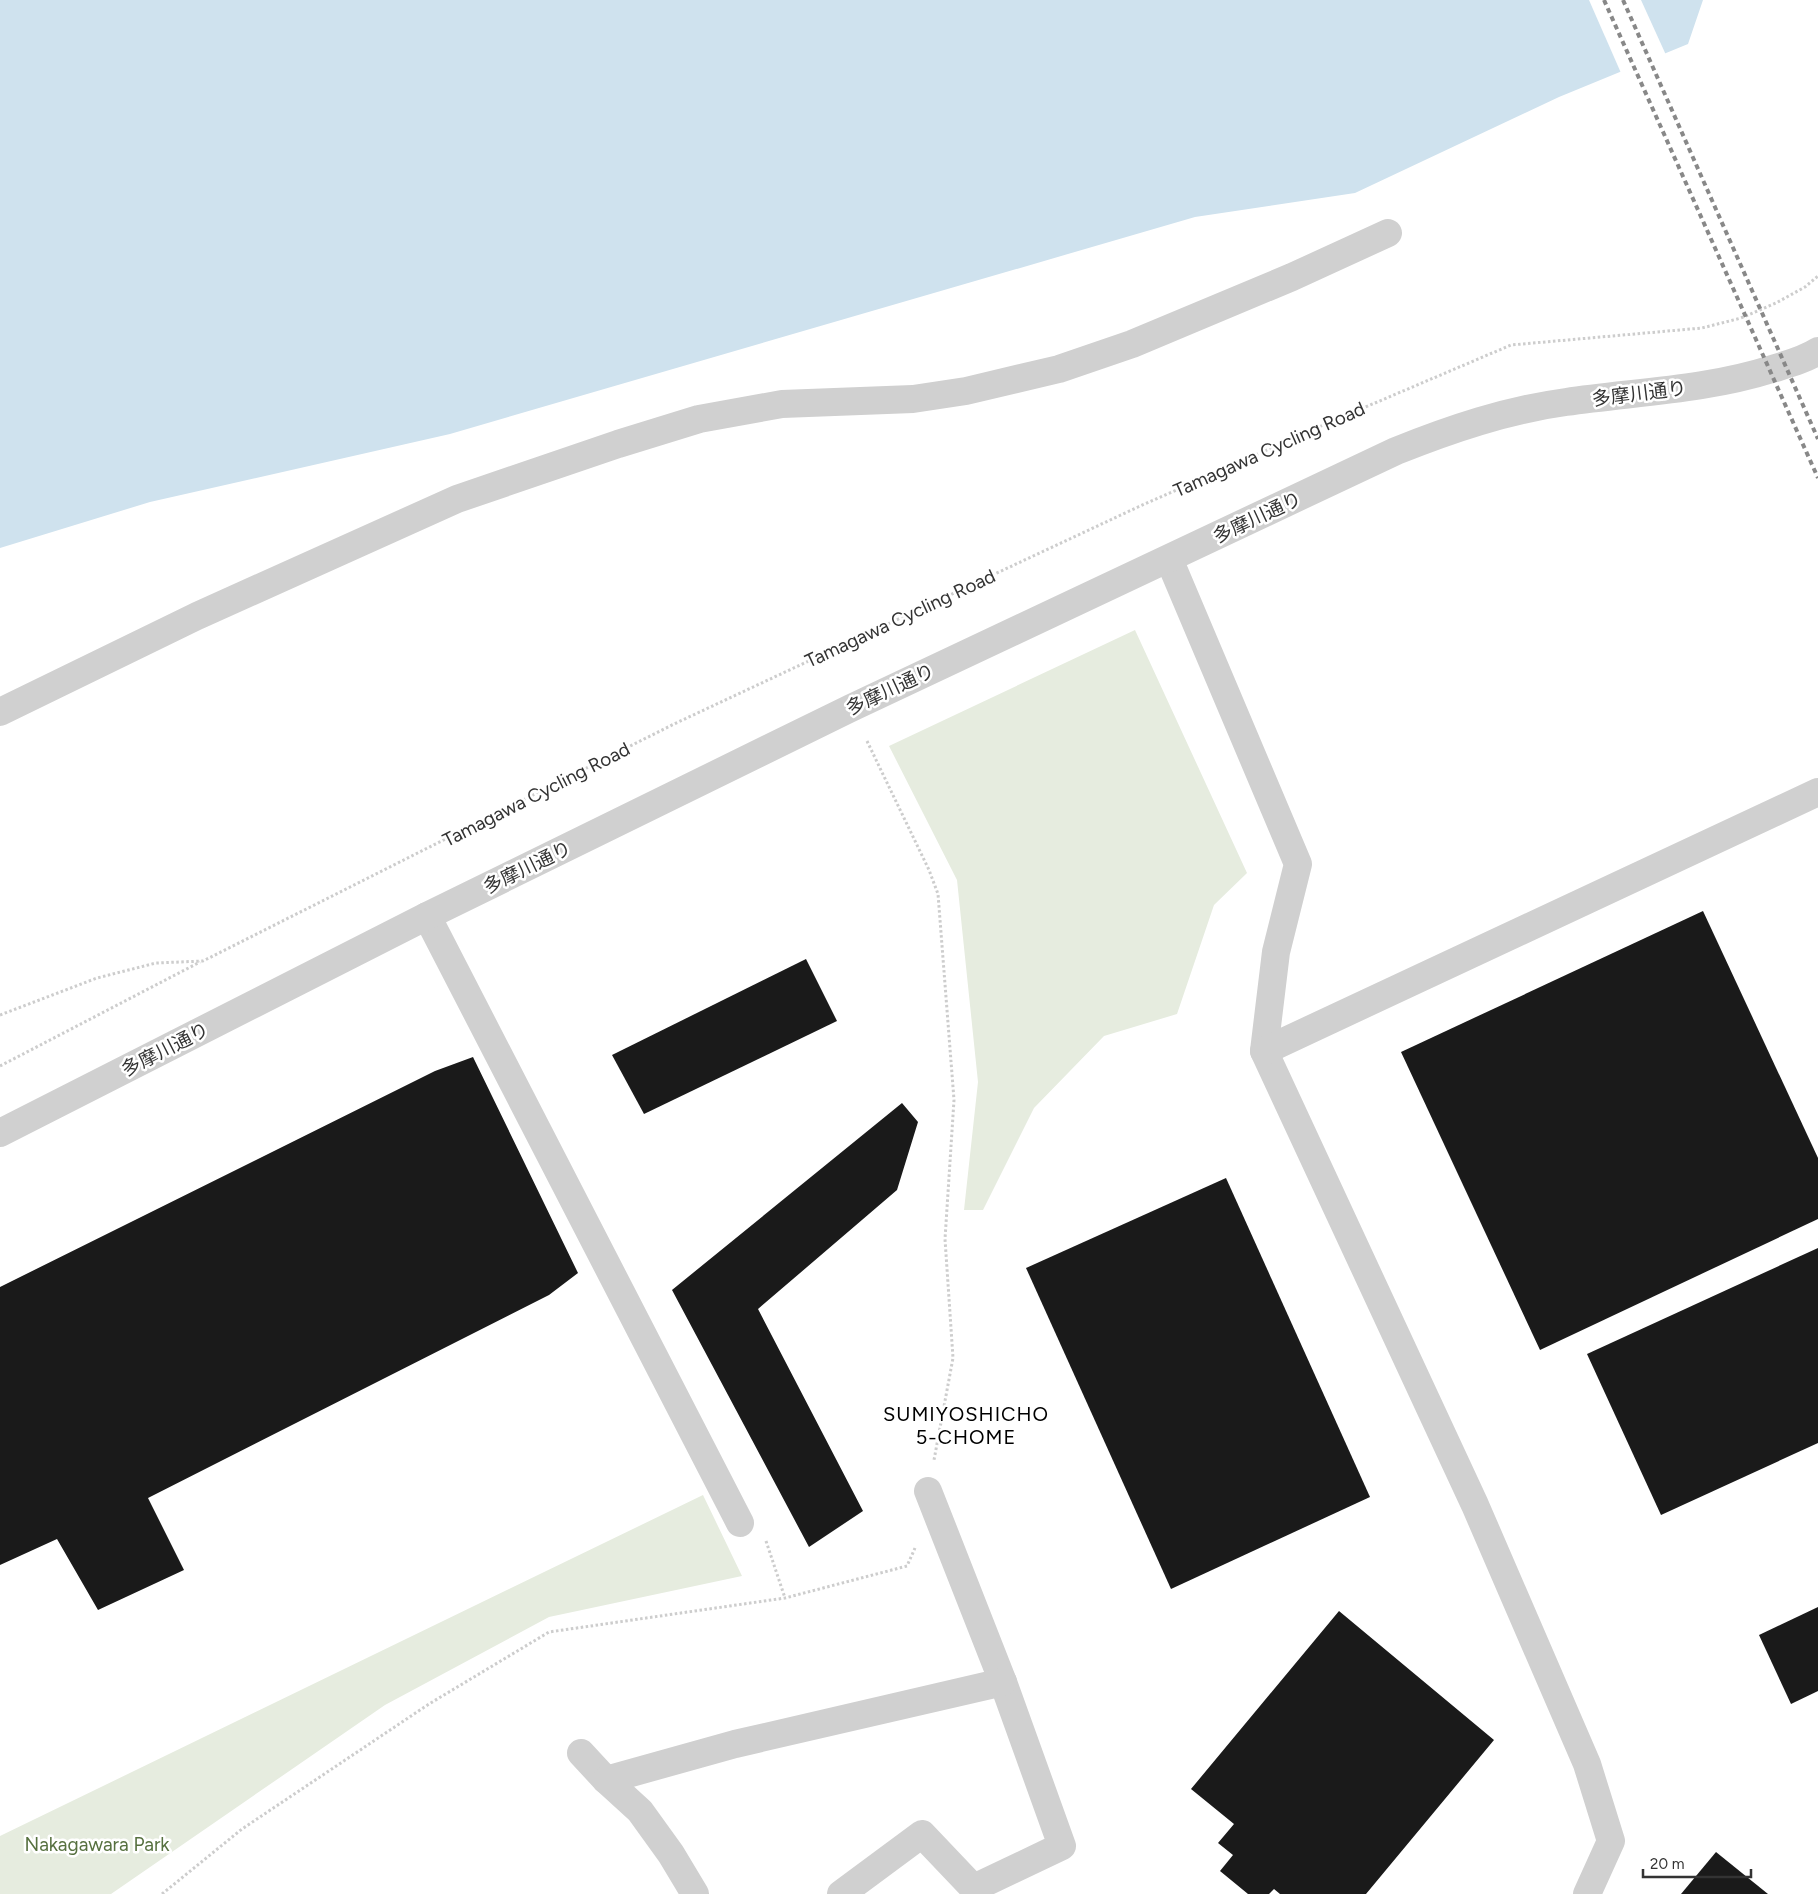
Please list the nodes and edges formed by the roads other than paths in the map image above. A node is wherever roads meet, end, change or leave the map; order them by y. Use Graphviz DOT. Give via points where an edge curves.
graph roads {
  1 [pos="1388,233"];
  2 [pos="1818,351"];
  3 [pos="1169,559"];
  4 [pos="0,712"];
  5 [pos="1818,792"];
  6 [pos="427,916"];
  7 [pos="1264,1051"];
  8 [pos="0,1133"];
  9 [pos="928,1491"];
  10 [pos="740,1523"];
  11 [pos="1003,1682"];
  12 [pos="581,1752"];
  13 [pos="606,1780"];
  14 [pos="977,1891"];
  15 [pos="695,1894"];
  16 [pos="840,1894"];
  17 [pos="1587,1894"];
  1 -- 4 [label="street" via="1132,344 1059,369 966,391 913,399 782,404 699,418 457,499 197,616"];
  2 -- 3 [label="street, 多摩川通り" via="1806,359 1735,379 1533,408 1445,431"];
  3 -- 6 [label="street, 多摩川通り" via="851,708"];
  3 -- 7 [label="street" via="1298,864 1276,952"];
  5 -- 7 [label="street"];
  6 -- 8 [label="street, 多摩川通り"];
  6 -- 10 [label="street"];
  7 -- 17 [label="street" via="1475,1505 1587,1764 1611,1841"];
  9 -- 11 [label="street"];
  11 -- 13 [label="street" via="735,1744"];
  11 -- 14 [label="street" via="1062,1846"];
  12 -- 13 [label="street"];
  13 -- 15 [label="street" via="640,1811"];
  14 -- 16 [label="street" via="922,1834"];
}
